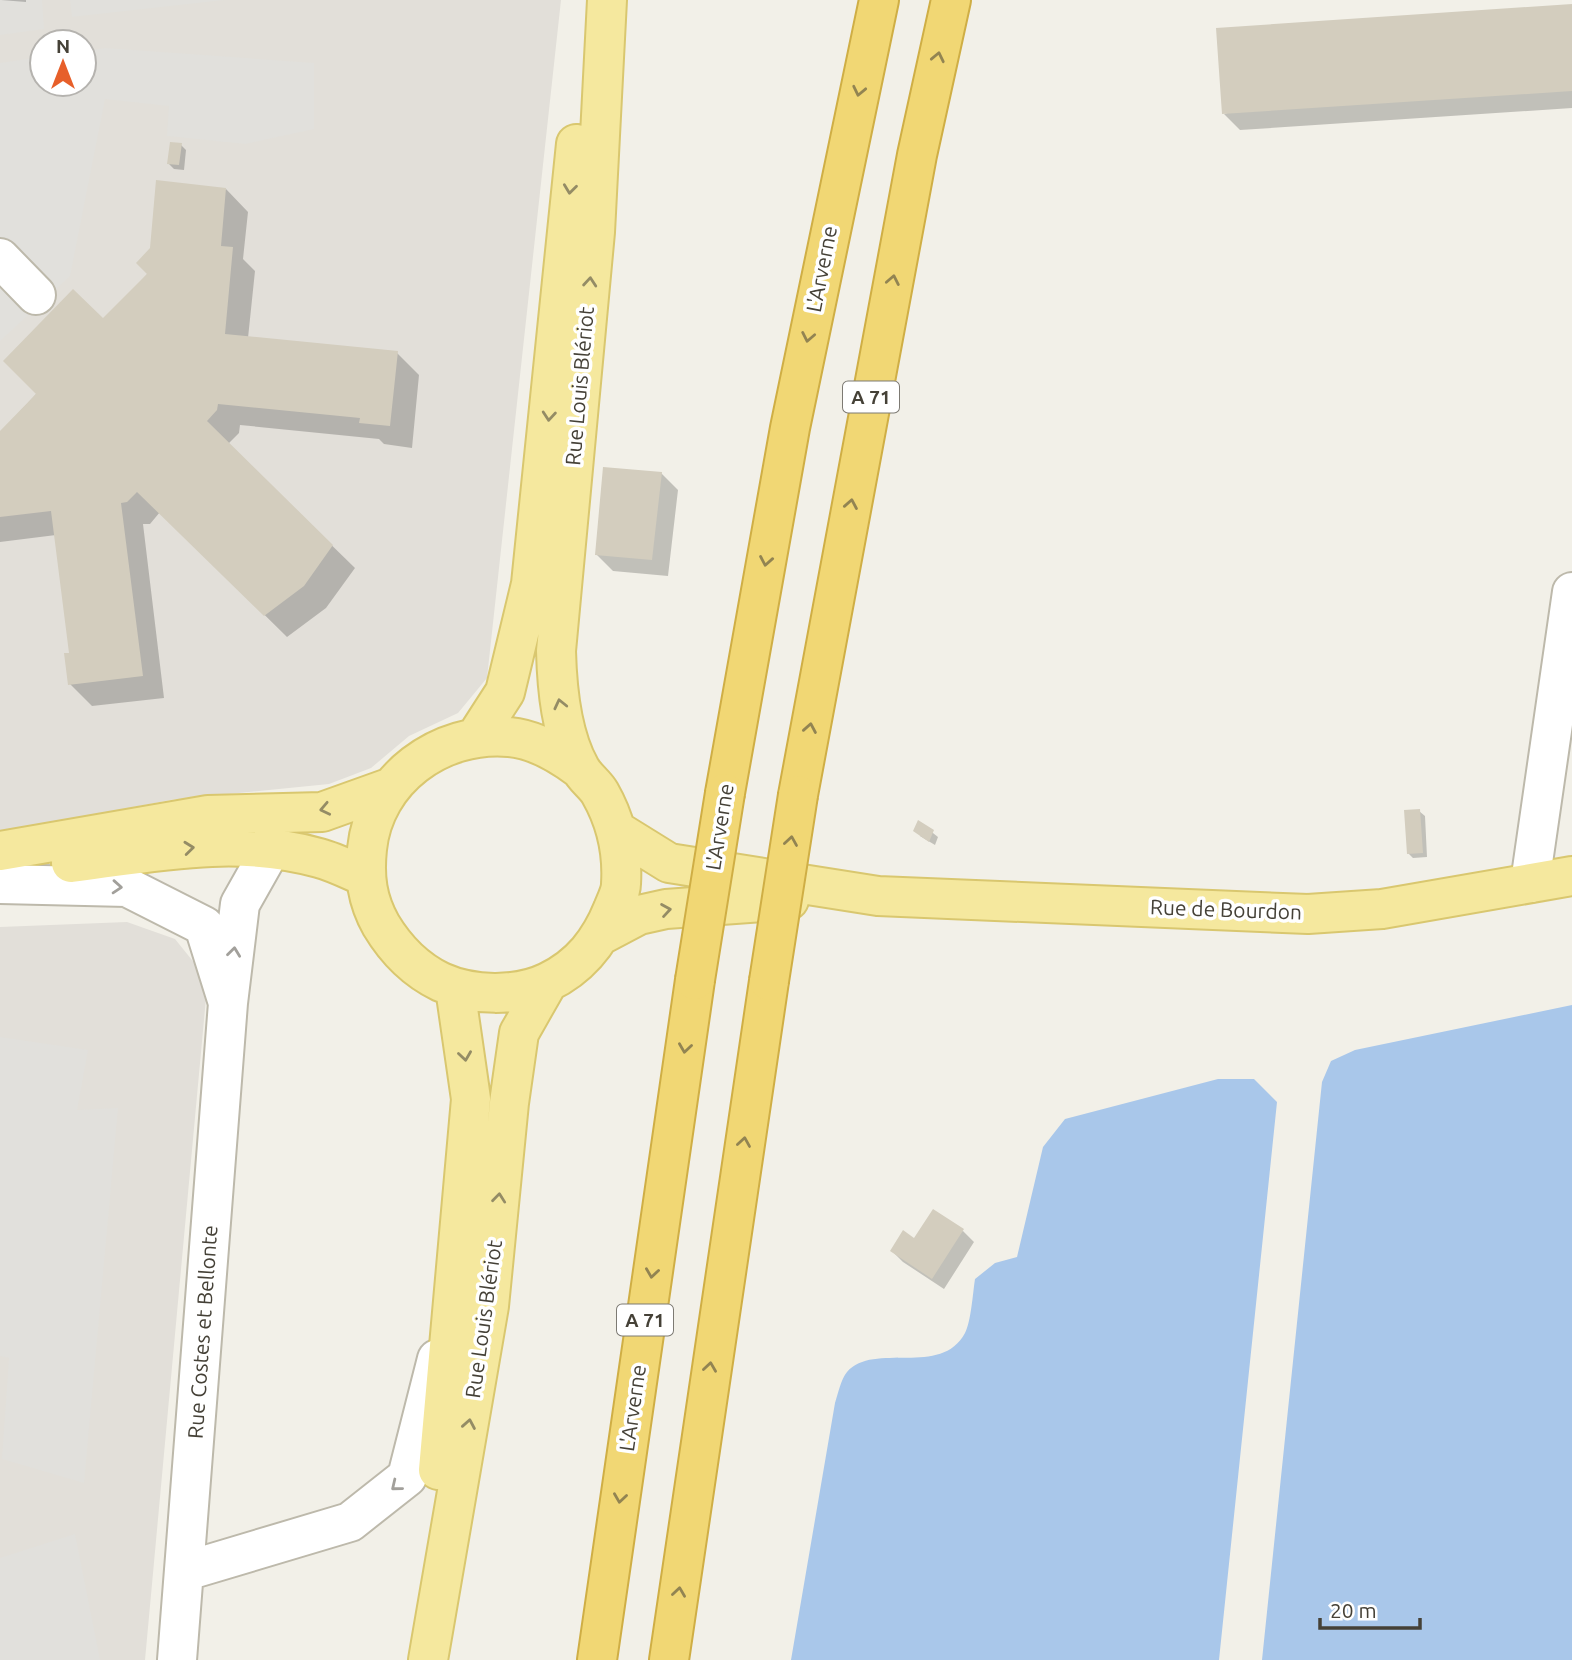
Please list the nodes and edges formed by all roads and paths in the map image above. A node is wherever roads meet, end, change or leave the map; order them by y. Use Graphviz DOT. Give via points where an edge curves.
graph roads {
  1 [pos="594,0"];
  2 [pos="607,0"];
  3 [pos="879,0"];
  4 [pos="951,0"];
  5 [pos="0,258"];
  6 [pos="36,295"];
  7 [pos="1572,592"];
  8 [pos="476,737"];
  9 [pos="580,769"];
  10 [pos="389,788"];
  11 [pos="619,832"];
  12 [pos="271,849"];
  13 [pos="0,851"];
  14 [pos="0,873"];
  15 [pos="364,876"];
  16 [pos="1572,876"];
  17 [pos="1530,883"];
  18 [pos="0,884"];
  19 [pos="878,896"];
  20 [pos="603,934"];
  21 [pos="548,982"];
  22 [pos="455,989"];
  23 [pos="228,1003"];
  24 [pos="451,1306"];
  25 [pos="186,1571"];
  26 [pos="177,1660"];
  27 [pos="426,1660"];
  28 [pos="597,1660"];
  29 [pos="669,1660"];
  1 -- 8 [label="main road, Rue Louis Blériot, one-way" via="565,232 531,584 505,692"];
  9 -- 2 [label="main road, Rue Louis Blériot, one-way" via="557,699 556,651 594,232"];
  3 -- 28 [label="highway, L'Arverne / A 71, one-way, bridge" via="790,428 725,793"];
  29 -- 4 [label="highway, A 71, one-way, bridge" via="798,795 917,155"];
  5 -- 6 [label="street"];
  7 -- 17 [label="street"];
  8 -- 9 [label="main road" via="511,737 560,754"];
  8 -- 10 [label="main road" via="451,743 411,765"];
  9 -- 11 [label="main road" via="599,790"];
  10 -- 13 [label="main road, one-way" via="322,811 208,815"];
  10 -- 15 [label="main road" via="369,830"];
  11 -- 19 [label="main road, Rue de Bourdon" via="669,863"];
  11 -- 20 [label="main road" via="621,886"];
  14 -- 12 [label="main road, one-way" via="194,846"];
  12 -- 15 [label="main road" via="319,858"];
  23 -- 12 [label="street, Rue Costes et Bellonte, one-way" via="240,904"];
  15 -- 22 [label="main road" via="372,909 394,947 425,975"];
  16 -- 17 [label="main road, Rue de Bourdon"];
  17 -- 19 [label="main road, Rue de Bourdon" via="1382,909 1308,914"];
  18 -- 23 [label="street, one-way" via="127,887 204,926"];
  20 -- 19 [label="main road, Rue de Bourdon, one-way" via="639,915 666,909"];
  20 -- 21 [label="main road" via="584,957"];
  21 -- 22 [label="main road" via="500,994"];
  27 -- 21 [label="main road, Rue Louis Blériot, one-way" via="489,1306 519,1033"];
  22 -- 24 [label="main road, Rue Louis Blériot, one-way" via="471,1099"];
  23 -- 25 [label="street, Rue Costes et Bellonte"];
  24 -- 25 [label="street, one-way" via="407,1477 351,1521"];
  24 -- 27 [label="main road, Rue Louis Blériot"];
  25 -- 26 [label="street, Rue Costes et Bellonte"];
}
